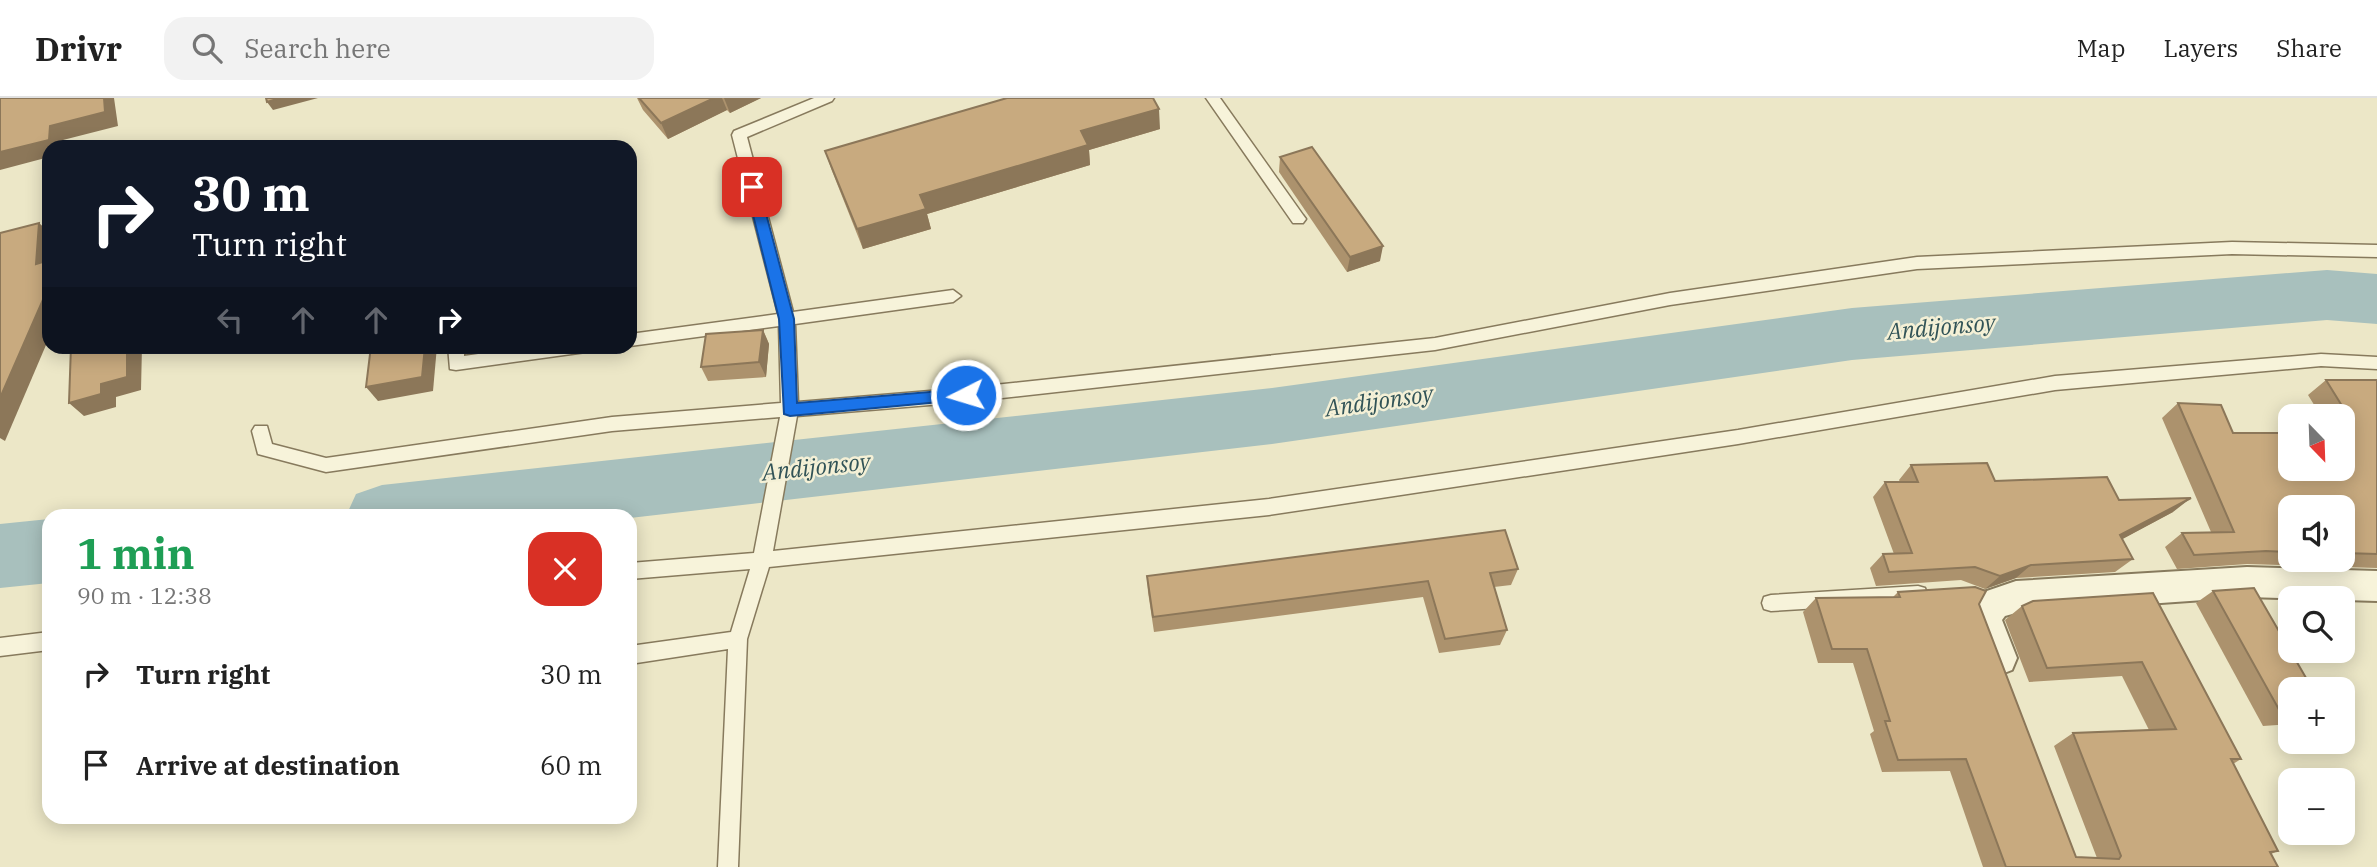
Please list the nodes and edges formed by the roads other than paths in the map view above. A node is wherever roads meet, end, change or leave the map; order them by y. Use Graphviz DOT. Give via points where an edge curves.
graph roads {
  1 [pos="827,98"];
  2 [pos="1213,98"];
  3 [pos="1298,219"];
  4 [pos="2377,251"];
  5 [pos="953,296"];
  6 [pos="787,319"];
  7 [pos="637,340"];
  8 [pos="456,354"];
  9 [pos="528,354"];
  10 [pos="2377,363"];
  11 [pos="790,409"];
  12 [pos="261,431"];
  13 [pos="762,560"];
  14 [pos="637,570"];
  15 [pos="2377,586"];
  16 [pos="1934,593"];
  17 [pos="1771,603"];
  18 [pos="738,639"];
  19 [pos="42,642"];
  20 [pos="0,648"];
  21 [pos="637,654"];
  22 [pos="2012,692"];
  23 [pos="728,867"];
  1 -- 6 [label="lane" via="739,135"];
  2 -- 3 [label="lane"];
  4 -- 11 [label="lane" via="2232,248 1917,263 1670,299 1435,344 966,395"];
  5 -- 6 [label="lane"];
  6 -- 7 [label="lane"];
  6 -- 11 [label="lane"];
  8 -- 9 [label="lane" via="456,364"];
  10 -- 13 [label="lane" via="2321,360 2055,383 1738,437 1269,507"];
  11 -- 12 [label="lane" via="612,424 326,465 264,449"];
  11 -- 13 [label="lane"];
  13 -- 14 [label="lane"];
  13 -- 18 [label="lane"];
  15 -- 22 [label="street" via="2247,582 1982,600 1984,618"];
  16 -- 17 [label="lane"];
  18 -- 21 [label="lane"];
  18 -- 23 [label="lane"];
  19 -- 20 [label="lane"];
}
